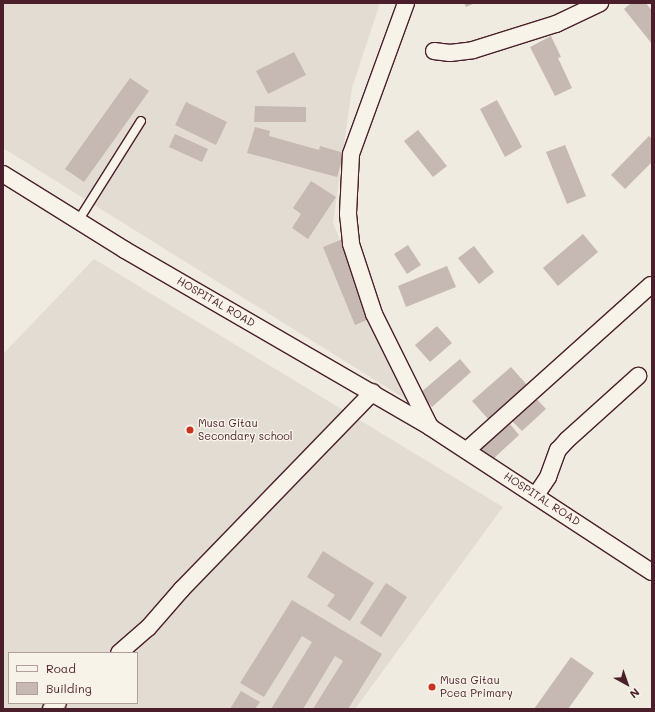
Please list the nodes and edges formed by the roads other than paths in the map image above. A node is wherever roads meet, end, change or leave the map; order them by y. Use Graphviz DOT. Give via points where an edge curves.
graph roads {
  1 [pos="406,3"];
  2 [pos="600,3"];
  3 [pos="434,51"];
  4 [pos="141,121"];
  5 [pos="3,174"];
  6 [pos="78,221"];
  7 [pos="651,285"];
  8 [pos="638,376"];
  9 [pos="373,392"];
  10 [pos="430,427"];
  11 [pos="467,450"];
  12 [pos="536,495"];
  13 [pos="652,572"];
  14 [pos="120,652"];
  1 -- 10 [label="street" via="351,154 348,214 357,267 374,314"];
  2 -- 3 [label="street" via="556,24 473,50 450,53"];
  4 -- 6 [label="lane"];
  5 -- 6 [label="street, HOSPITAL ROAD"];
  6 -- 9 [label="street, HOSPITAL ROAD"];
  7 -- 11 [label="street"];
  8 -- 12 [label="street" via="558,450 548,477"];
  9 -- 10 [label="street, HOSPITAL ROAD"];
  9 -- 14 [label="street" via="192,578 148,628"];
  10 -- 11 [label="street, HOSPITAL ROAD"];
  11 -- 12 [label="street, HOSPITAL ROAD"];
  12 -- 13 [label="street, HOSPITAL ROAD"];
}
